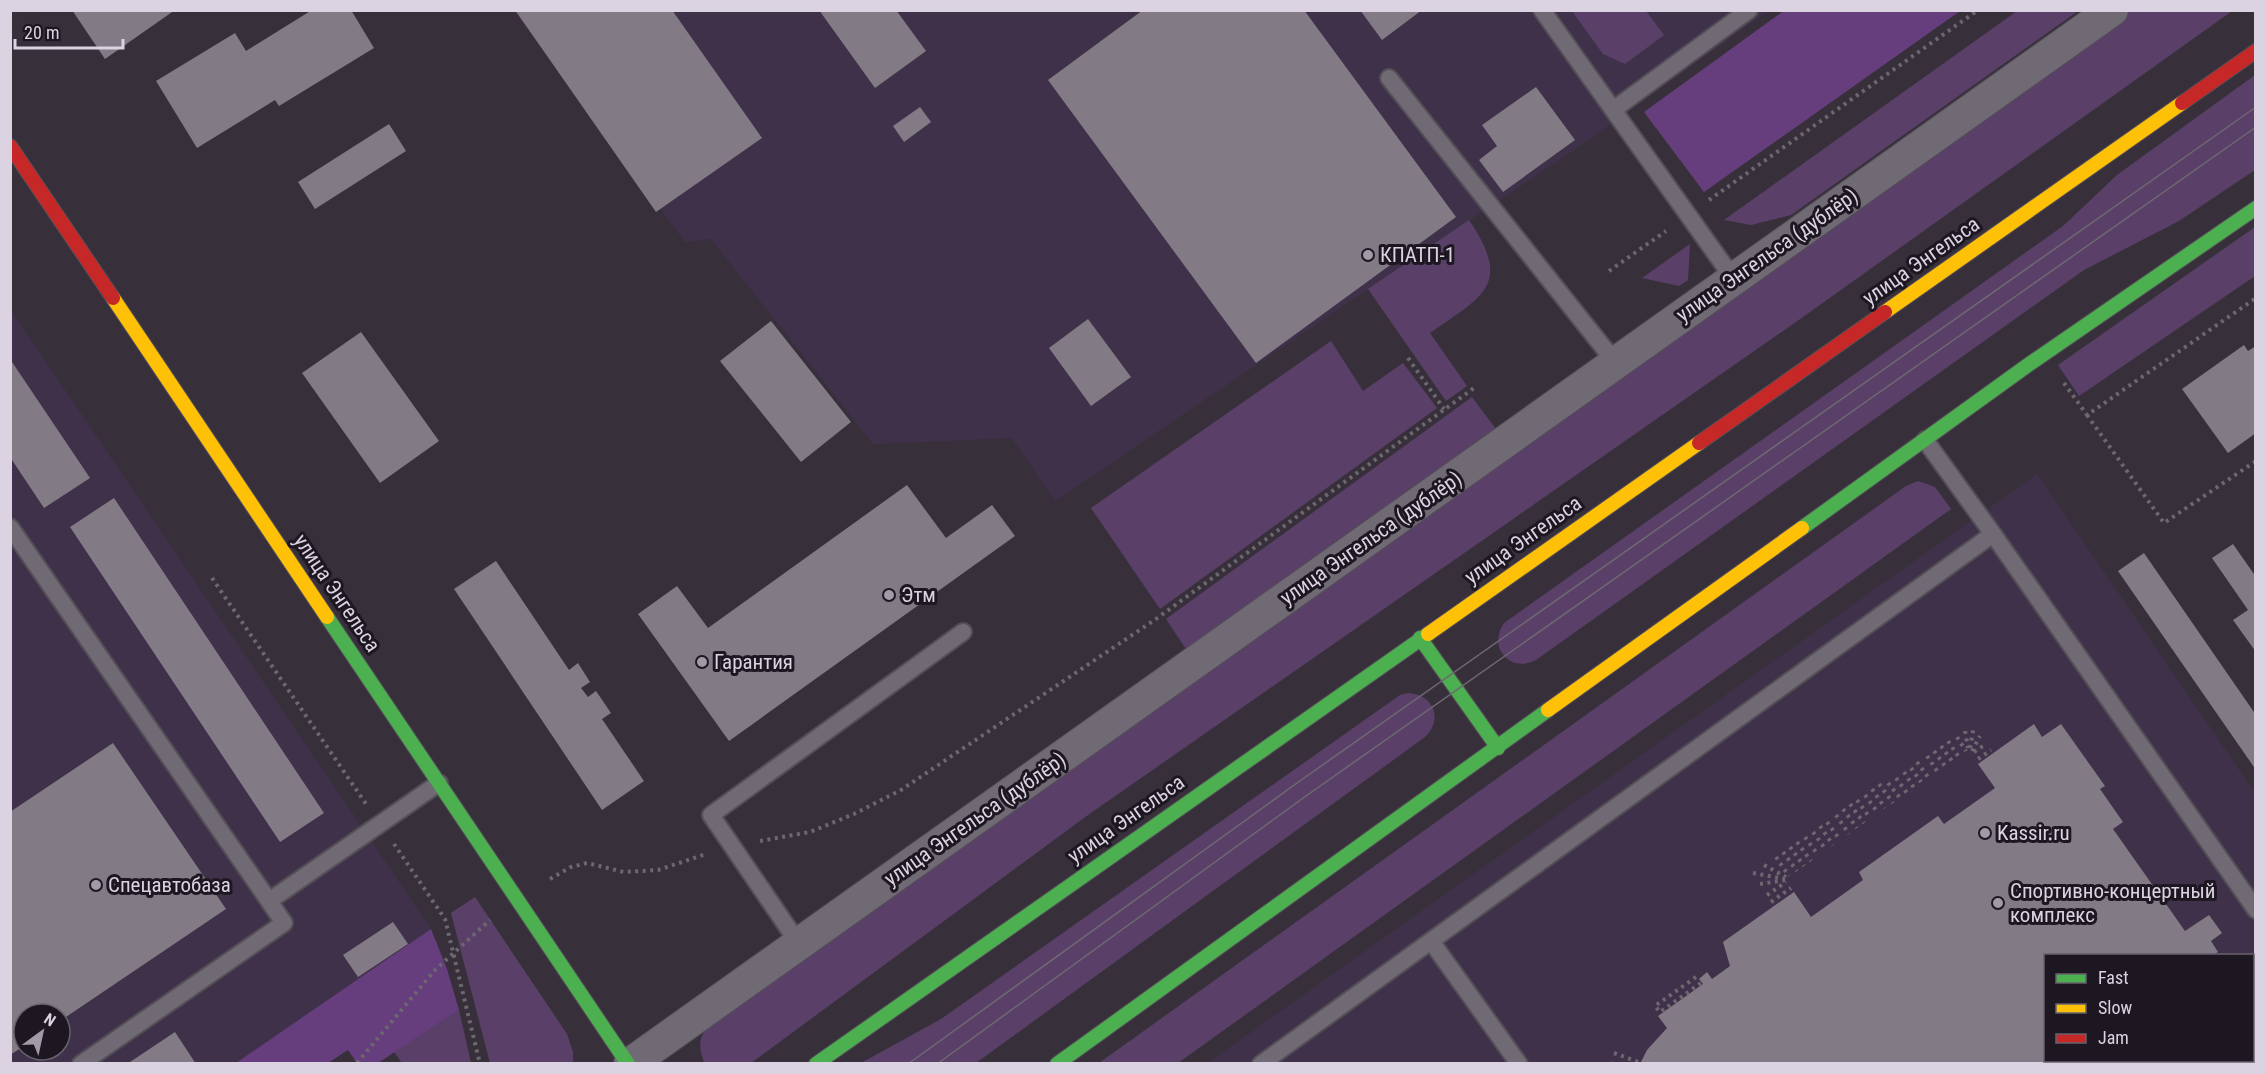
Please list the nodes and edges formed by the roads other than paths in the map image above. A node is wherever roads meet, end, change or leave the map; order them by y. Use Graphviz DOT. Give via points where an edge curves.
graph roads {
  1 [pos="1542,10"];
  2 [pos="1749,10"];
  3 [pos="2112,10"];
  4 [pos="2256,51"];
  5 [pos="1389,78"];
  6 [pos="1613,110"];
  7 [pos="10,146"];
  8 [pos="2256,207"];
  9 [pos="1733,278"];
  10 [pos="1615,362"];
  11 [pos="1925,440"];
  12 [pos="10,527"];
  13 [pos="1993,534"];
  14 [pos="963,632"];
  15 [pos="1420,638"];
  16 [pos="1498,748"];
  17 [pos="439,783"];
  18 [pos="269,901"];
  19 [pos="2256,910"];
  20 [pos="1431,941"];
  21 [pos="799,944"];
  22 [pos="81,1064"];
  23 [pos="629,1064"];
  24 [pos="816,1064"];
  25 [pos="1057,1064"];
  26 [pos="1261,1064"];
  27 [pos="1519,1064"];
  1 -- 6 [label="lane"];
  2 -- 6 [label="lane"];
  3 -- 9 [label="street, улица Энгельса (дублёр)"];
  4 -- 15 [label="main road, улица Энгельса"];
  5 -- 10 [label="lane"];
  6 -- 9 [label="lane"];
  7 -- 17 [label="main road, улица Энгельса"];
  8 -- 11 [label="main road"];
  9 -- 10 [label="street, улица Энгельса (дублёр)"];
  10 -- 21 [label="street, улица Энгельса (дублёр)"];
  11 -- 13 [label="lane"];
  11 -- 16 [label="main road"];
  12 -- 18 [label="lane"];
  13 -- 19 [label="lane"];
  13 -- 20 [label="lane"];
  14 -- 21 [label="lane" via="711,815"];
  15 -- 16 [label="main road"];
  15 -- 24 [label="main road, улица Энгельса"];
  16 -- 25 [label="main road"];
  17 -- 18 [label="lane"];
  17 -- 23 [label="main road, улица Энгельса"];
  18 -- 22 [label="lane" via="284,923"];
  20 -- 26 [label="lane"];
  20 -- 27 [label="lane"];
  21 -- 23 [label="street, улица Энгельса (дублёр)"];
}
